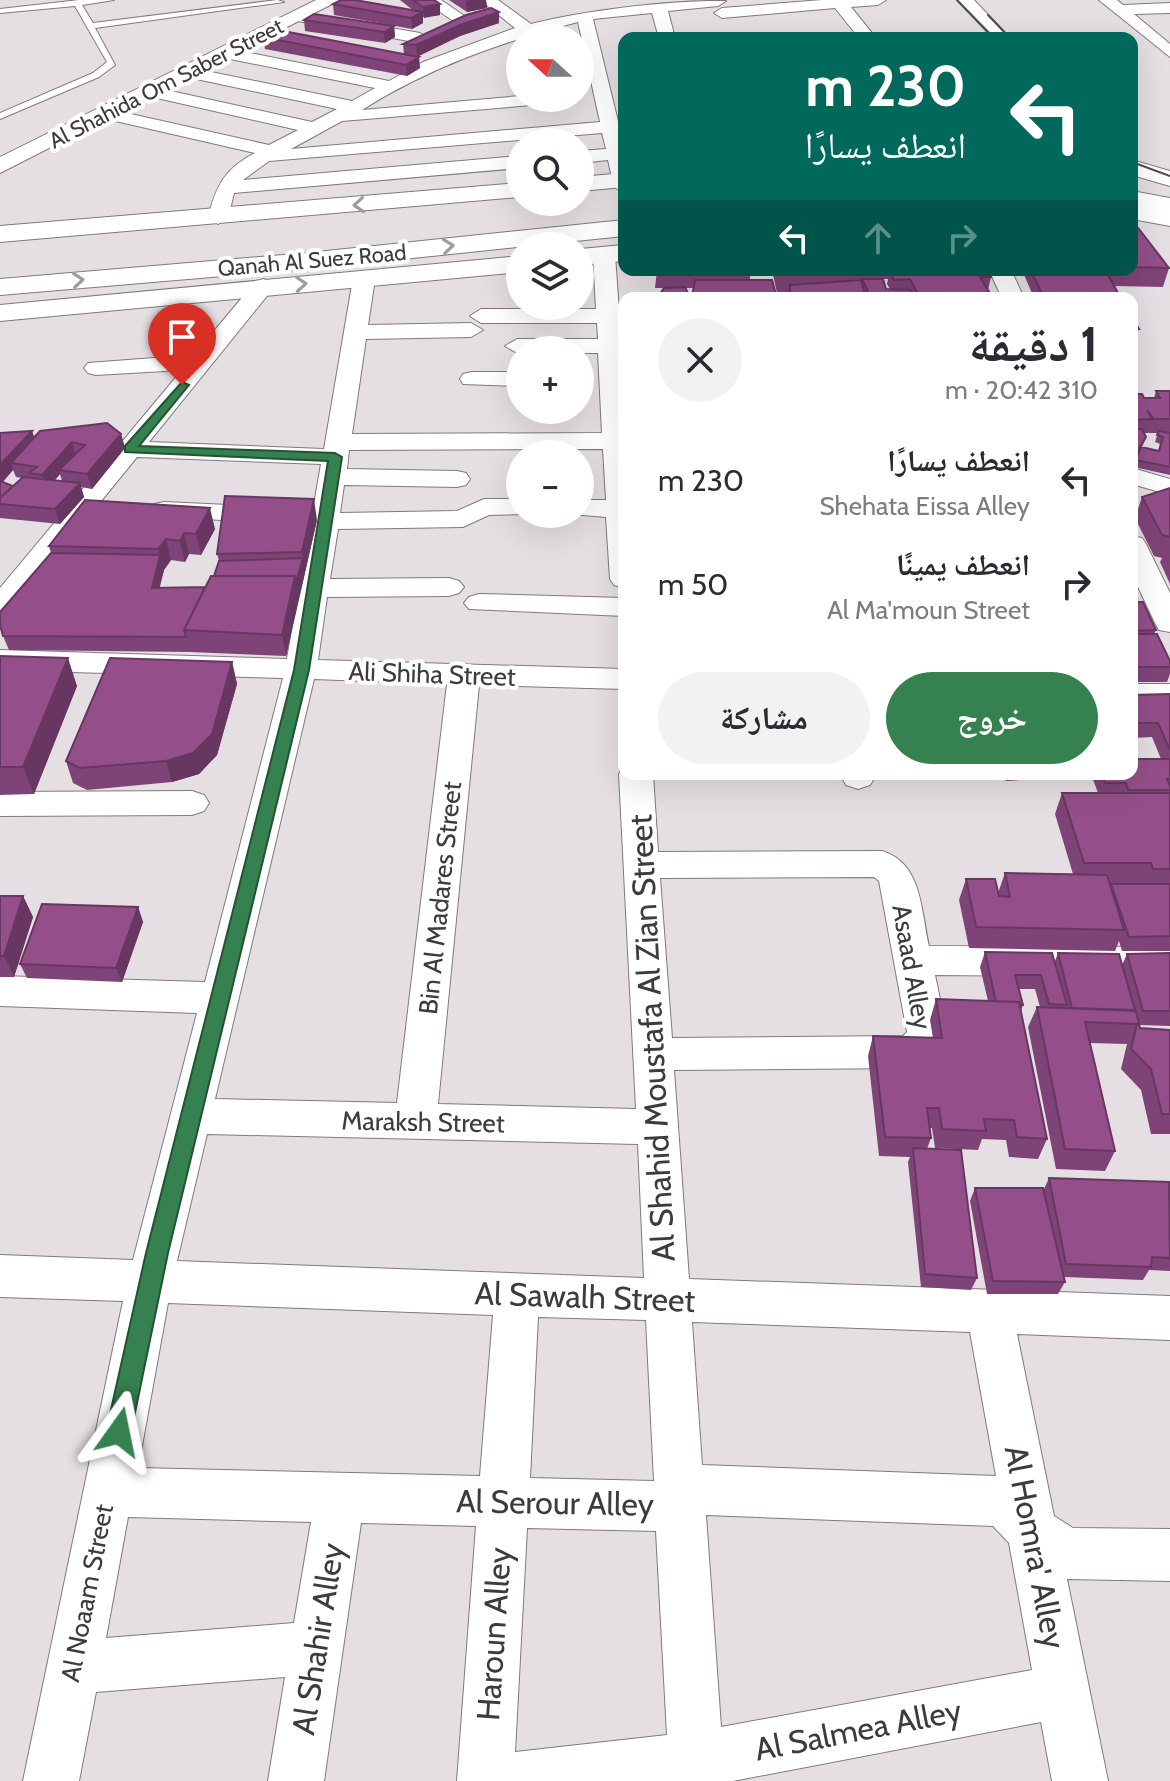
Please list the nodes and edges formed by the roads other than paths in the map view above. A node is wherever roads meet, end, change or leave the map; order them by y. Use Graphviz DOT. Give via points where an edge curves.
graph roads {
  1 [pos="110,0"];
  2 [pos="430,0"];
  3 [pos="488,0"];
  4 [pos="604,0"];
  5 [pos="878,0"];
  6 [pos="965,0"];
  7 [pos="336,1"];
  8 [pos="76,2"];
  9 [pos="280,2"];
  10 [pos="838,2"];
  11 [pos="668,3"];
  12 [pos="1114,5"];
  13 [pos="552,6"];
  14 [pos="1170,8"];
  15 [pos="621,10"];
  16 [pos="721,10"];
  17 [pos="0,11"];
  18 [pos="505,11"];
  19 [pos="298,17"];
  20 [pos="577,17"];
  21 [pos="418,20"];
  22 [pos="464,21"];
  23 [pos="521,24"];
  24 [pos="548,24"];
  25 [pos="91,26"];
  26 [pos="667,32"];
  27 [pos="863,32"];
  28 [pos="996,32"];
  29 [pos="263,34"];
  30 [pos="506,36"];
  31 [pos="291,39"];
  32 [pos="1170,52"];
  33 [pos="225,53"];
  34 [pos="1145,54"];
  35 [pos="429,66"];
  36 [pos="187,72"];
  37 [pos="393,87"];
  38 [pos="148,91"];
  39 [pos="618,93"];
  40 [pos="602,94"];
  41 [pos="594,95"];
  42 [pos="506,104"];
  43 [pos="355,107"];
  44 [pos="104,113"];
  45 [pos="0,116"];
  46 [pos="322,124"];
  47 [pos="610,127"];
  48 [pos="1157,153"];
  49 [pos="263,154"];
  50 [pos="616,154"];
  51 [pos="1138,154"];
  52 [pos="594,156"];
  53 [pos="618,162"];
  54 [pos="506,163"];
  55 [pos="0,166"];
  56 [pos="1138,176"];
  57 [pos="618,182"];
  58 [pos="594,183"];
  59 [pos="225,188"];
  60 [pos="506,191"];
  61 [pos="1152,196"];
  62 [pos="618,208"];
  63 [pos="218,218"];
  64 [pos="1170,218"];
  65 [pos="618,229"];
  66 [pos="343,232"];
  67 [pos="0,234"];
  68 [pos="603,255"];
  69 [pos="31,259"];
  70 [pos="0,262"];
  71 [pos="506,265"];
  72 [pos="364,279"];
  73 [pos="264,286"];
  74 [pos="0,287"];
  75 [pos="0,313"];
  76 [pos="355,332"];
  77 [pos="613,334"];
  78 [pos="201,362"];
  79 [pos="96,368"];
  80 [pos="472,379"];
  81 [pos="506,379"];
  82 [pos="594,383"];
  83 [pos="616,390"];
  84 [pos="130,438"];
  85 [pos="616,441"];
  86 [pos="335,459"];
  87 [pos="618,466"];
  88 [pos="1138,478"];
  89 [pos="457,479"];
  90 [pos="1170,487"];
  91 [pos="618,504"];
  92 [pos="82,506"];
  93 [pos="506,507"];
  94 [pos="594,507"];
  95 [pos="113,508"];
  96 [pos="143,509"];
  97 [pos="324,519"];
  98 [pos="1138,554"];
  99 [pos="12,579"];
  100 [pos="449,587"];
  101 [pos="315,588"];
  102 [pos="1161,590"];
  103 [pos="479,603"];
  104 [pos="0,607"];
  105 [pos="618,607"];
  106 [pos="1170,623"];
  107 [pos="0,660"];
  108 [pos="301,670"];
  109 [pos="464,675"];
  110 [pos="618,679"];
  111 [pos="1138,694"];
  112 [pos="1170,694"];
  113 [pos="636,780"];
  114 [pos="192,803"];
  115 [pos="0,804"];
  116 [pos="642,865"];
  117 [pos="913,960"];
  118 [pos="1170,962"];
  119 [pos="0,991"];
  120 [pos="220,998"];
  121 [pos="653,1054"];
  122 [pos="190,1116"];
  123 [pos="416,1121"];
  124 [pos="657,1127"];
  125 [pos="0,1276"];
  126 [pos="150,1281"];
  127 [pos="517,1295"];
  128 [pos="668,1300"];
  129 [pos="990,1314"];
  130 [pos="1170,1318"];
  131 [pos="106,1492"];
  132 [pos="340,1498"];
  133 [pos="503,1501"];
  134 [pos="680,1503"];
  135 [pos="1032,1531"];
  136 [pos="1170,1555"];
  137 [pos="317,1648"];
  138 [pos="73,1667"];
  139 [pos="1063,1691"];
  140 [pos="696,1771"];
  141 [pos="51,1781"];
  142 [pos="296,1781"];
  143 [pos="485,1781"];
  144 [pos="509,1781"];
  145 [pos="1080,1781"];
  1 -- 8 [label="lane"];
  2 -- 22 [label="street"];
  3 -- 18 [label="street"];
  4 -- 15 [label="street"];
  5 -- 10 [label="street"];
  6 -- 28 [label="street"];
  7 -- 19 [label="main road, Al Shahida Om Saber Street"];
  8 -- 17 [label="lane"];
  8 -- 25 [label="lane"];
  9 -- 25 [label="lane"];
  10 -- 16 [label="street"];
  10 -- 27 [label="street"];
  11 -- 15 [label="street"];
  11 -- 16 [label="street"];
  11 -- 26 [label="street"];
  12 -- 14 [label="street"];
  12 -- 32 [label="street"];
  13 -- 20 [label="street"];
  15 -- 20 [label="street"];
  18 -- 22 [label="street"];
  18 -- 23 [label="street"];
  19 -- 29 [label="main road, Al Shahida Om Saber Street"];
  19 -- 35 [label="street" via="427,35 399,56"];
  20 -- 24 [label="street"];
  20 -- 40 [label="street"];
  21 -- 22 [label="street" via="447,27"];
  25 -- 45 [label="lane" via="112,59 108,68"];
  29 -- 31 [label="street"];
  29 -- 33 [label="main road, Al Shahida Om Saber Street"];
  30 -- 35 [label="street"];
  32 -- 34 [label="street"];
  33 -- 36 [label="main road, Al Shahida Om Saber Street"];
  33 -- 37 [label="street"];
  35 -- 37 [label="street"];
  36 -- 38 [label="main road, Al Shahida Om Saber Street"];
  36 -- 43 [label="street"];
  37 -- 43 [label="street"];
  38 -- 44 [label="main road, Al Shahida Om Saber Street"];
  38 -- 46 [label="street"];
  39 -- 40 [label="street"];
  40 -- 41 [label="street"];
  40 -- 47 [label="street"];
  42 -- 46 [label="street"];
  43 -- 46 [label="street"];
  44 -- 49 [label="street"];
  44 -- 55 [label="main road, Al Shahida Om Saber Street"];
  46 -- 49 [label="street"];
  47 -- 49 [label="street"];
  47 -- 50 [label="street"];
  48 -- 51 [label="main road"];
  49 -- 59 [label="street"];
  50 -- 52 [label="street"];
  50 -- 53 [label="street"];
  54 -- 59 [label="street"];
  56 -- 61 [label="main road"];
  57 -- 58 [label="main road"];
  59 -- 63 [label="street"];
  60 -- 63 [label="main road, Qanah Al Suez Road, one-way"];
  61 -- 64 [label="main road"];
  62 -- 66 [label="main road, Qanah Al Suez Road"];
  63 -- 67 [label="main road, Qanah Al Suez Road"];
  74 -- 65 [label="main road, Qanah Al Suez Road, one-way"];
  68 -- 77 [label="street"];
  69 -- 70 [label="main road"];
  71 -- 72 [label="main road, Qanah Al Suez Road"];
  73 -- 72 [label="main road, Qanah Al Suez Road, one-way"];
  72 -- 76 [label="street, Al Noaam Street"];
  73 -- 75 [label="main road, Qanah Al Suez Road"];
  73 -- 78 [label="street"];
  76 -- 77 [label="street" via="476,323"];
  76 -- 86 [label="street, Al Noaam Street"];
  77 -- 83 [label="street"];
  78 -- 79 [label="street"];
  78 -- 84 [label="street"];
  80 -- 81 [label="street"];
  82 -- 83 [label="street"];
  83 -- 85 [label="street"];
  84 -- 86 [label="street"];
  84 -- 92 [label="street"];
  85 -- 86 [label="street"];
  85 -- 87 [label="street"];
  86 -- 89 [label="street"];
  86 -- 97 [label="street, Al Noaam Street"];
  88 -- 90 [label="street"];
  91 -- 94 [label="street"];
  92 -- 95 [label="street"];
  92 -- 99 [label="street"];
  93 -- 97 [label="street" via="484,507 463,519"];
  96 -- 97 [label="street"];
  97 -- 101 [label="street, Al Noaam Street"];
  98 -- 102 [label="street"];
  99 -- 104 [label="street"];
  100 -- 101 [label="street"];
  101 -- 108 [label="street, Al Noaam Street"];
  102 -- 106 [label="street"];
  103 -- 105 [label="street"];
  107 -- 108 [label="street, Ali Shiha Street"];
  108 -- 109 [label="street, Ali Shiha Street"];
  108 -- 120 [label="street, Al Noaam Street"];
  109 -- 110 [label="street, Ali Shiha Street"];
  109 -- 123 [label="street, Bin Al Madares Street"];
  111 -- 112 [label="street"];
  113 -- 116 [label="street, Al Shahid Moustafa Al Zian Street"];
  114 -- 115 [label="street"];
  116 -- 117 [label="street, Asaad Alley" via="882,864 896,875"];
  116 -- 121 [label="street, Al Shahid Moustafa Al Zian Street"];
  117 -- 118 [label="street"];
  117 -- 121 [label="street, Asaad Alley" via="928,1037 912,1052"];
  119 -- 120 [label="street"];
  120 -- 122 [label="street, Al Noaam Street"];
  121 -- 124 [label="street, Al Shahid Moustafa Al Zian Street"];
  122 -- 123 [label="street, Maraksh Street"];
  122 -- 126 [label="street, Al Noaam Street"];
  123 -- 124 [label="street, Maraksh Street"];
  124 -- 128 [label="street, Al Shahid Moustafa Al Zian Street"];
  125 -- 126 [label="street, Al Sawalh Street"];
  126 -- 127 [label="street, Al Sawalh Street"];
  126 -- 131 [label="street, Al Noaam Street"];
  127 -- 128 [label="street, Al Sawalh Street"];
  127 -- 133 [label="street, Haroun Alley"];
  128 -- 129 [label="street, Al Sawalh Street"];
  128 -- 134 [label="street, Al Shahid Moustafa Al Zian Street"];
  129 -- 130 [label="street, Al Sawalh Street"];
  129 -- 135 [label="street, Al Homra' Alley"];
  131 -- 132 [label="street, Al Serour Alley"];
  131 -- 138 [label="street, Al Noaam Street"];
  132 -- 133 [label="street, Al Serour Alley"];
  132 -- 137 [label="street, Al Shahir Alley"];
  133 -- 134 [label="street, Al Serour Alley"];
  133 -- 143 [label="street, Haroun Alley"];
  134 -- 135 [label="street, Al Serour Alley" via="695,1490 1004,1501"];
  134 -- 140 [label="street, Al Shahid Moustafa Al Zian Street"];
  135 -- 136 [label="street, Al Serour Alley" via="1067,1553"];
  135 -- 139 [label="street, Al Homra' Alley"];
  137 -- 138 [label="street"];
  137 -- 142 [label="street, Al Shahir Alley"];
  138 -- 141 [label="street, Al Noaam Street"];
  139 -- 140 [label="street, Al Salmea Alley"];
  139 -- 145 [label="street, Al Homra' Alley"];
  140 -- 144 [label="street, Al Salmea Alley"];
}
